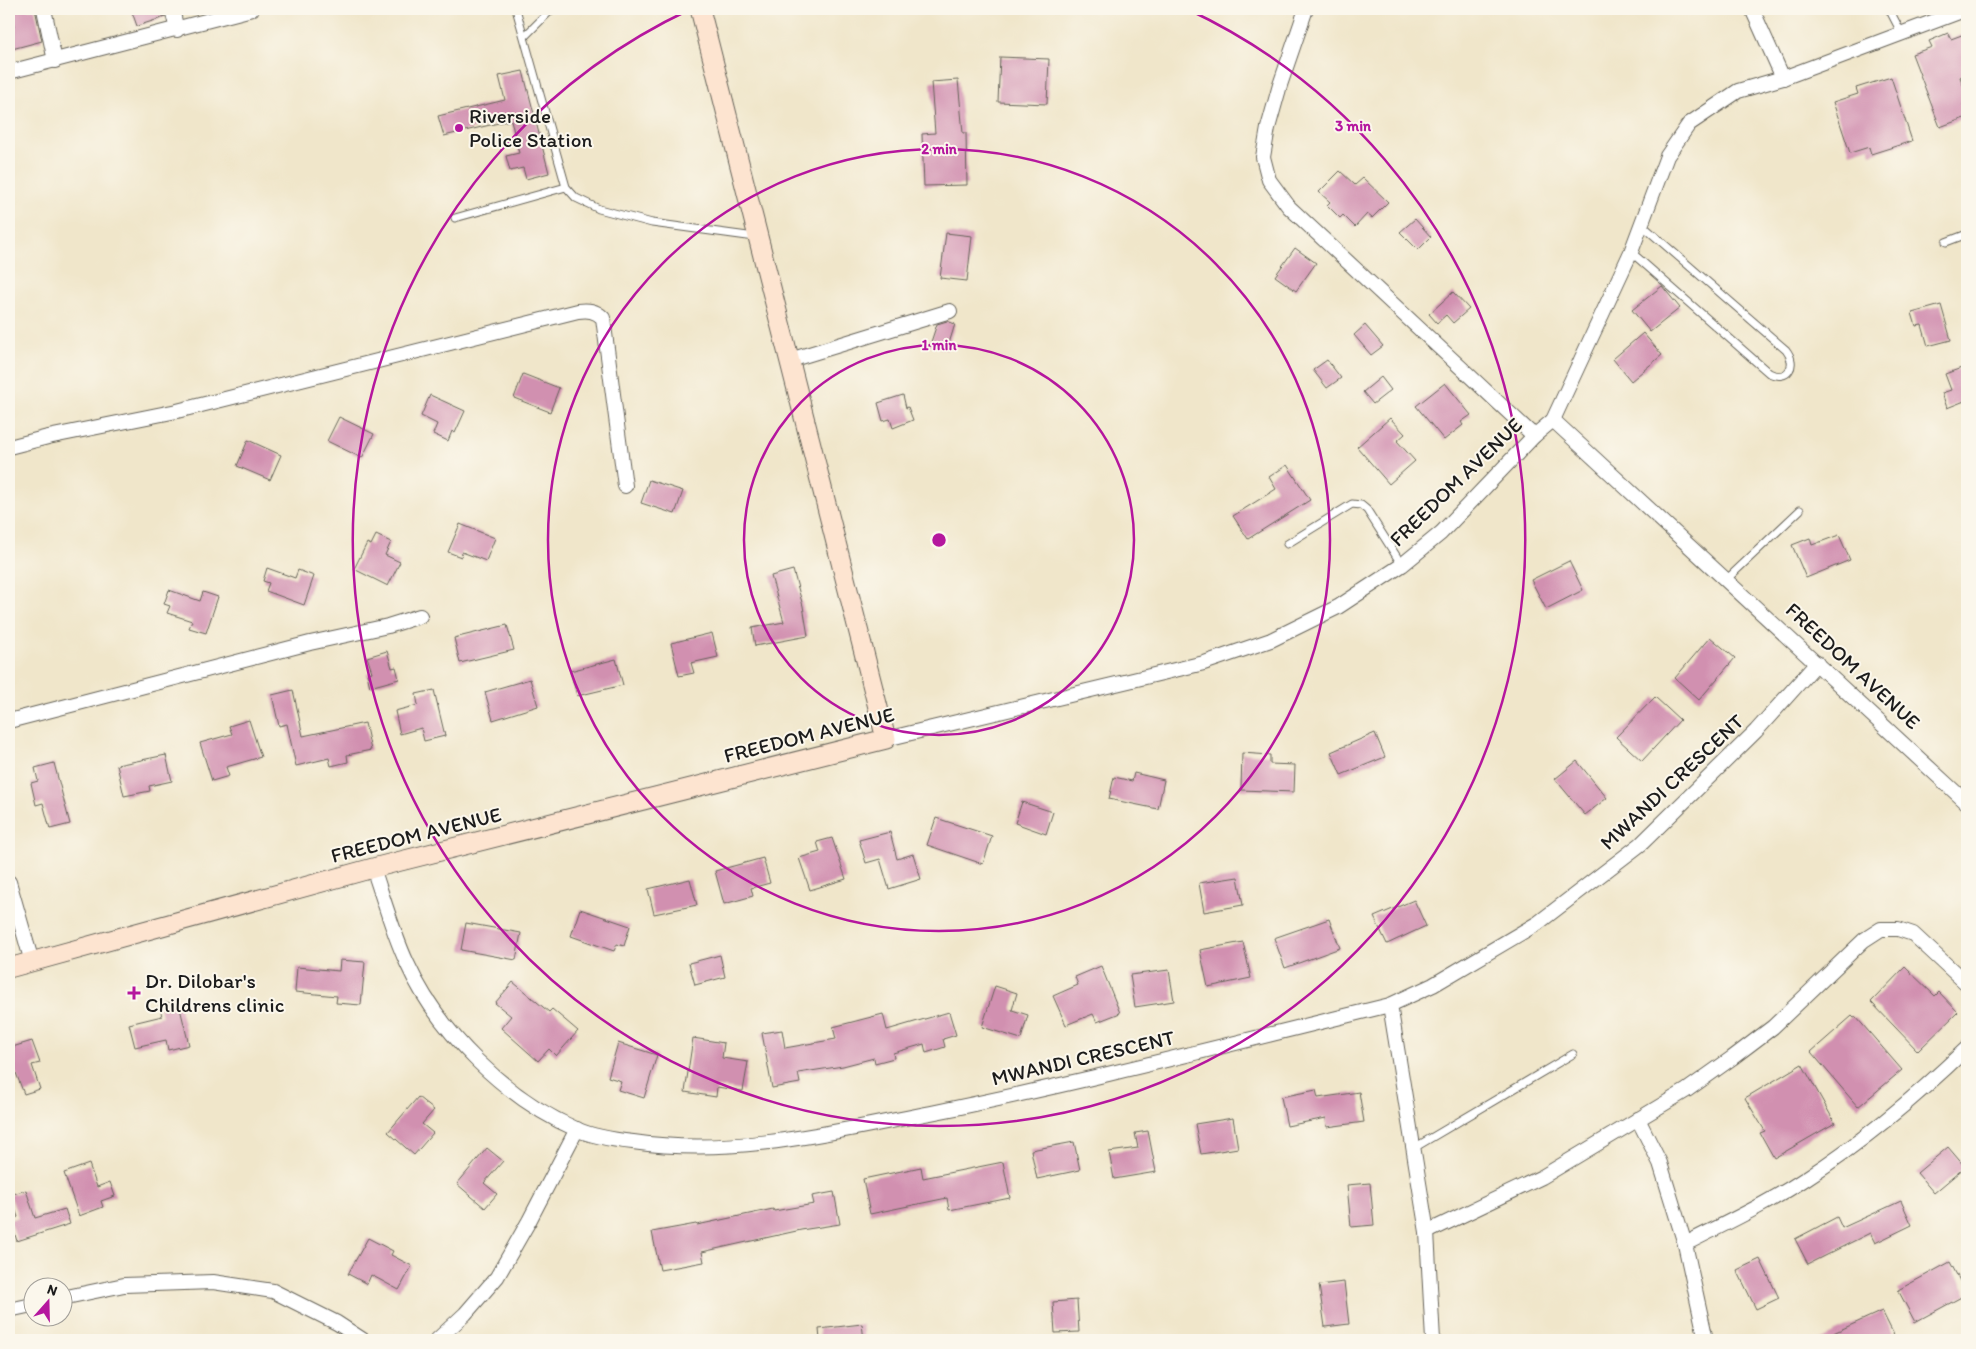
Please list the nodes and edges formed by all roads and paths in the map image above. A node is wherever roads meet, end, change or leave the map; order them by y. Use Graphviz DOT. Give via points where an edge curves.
graph roads {
  1 [pos="44,9"];
  2 [pos="172,9"];
  3 [pos="252,9"];
  4 [pos="516,9"];
  5 [pos="552,9"];
  6 [pos="700,9"];
  7 [pos="1306,9"];
  8 [pos="1752,9"];
  9 [pos="1889,9"];
  10 [pos="1967,9"];
  11 [pos="177,30"];
  12 [pos="1902,34"];
  13 [pos="525,36"];
  14 [pos="55,61"];
  15 [pos="9,72"];
  16 [pos="1784,78"];
  17 [pos="566,187"];
  18 [pos="456,218"];
  19 [pos="1642,225"];
  20 [pos="1967,234"];
  21 [pos="758,237"];
  22 [pos="1946,242"];
  23 [pos="1631,252"];
  24 [pos="950,311"];
  25 [pos="790,360"];
  26 [pos="1553,420"];
  27 [pos="1534,436"];
  28 [pos="9,447"];
  29 [pos="625,486"];
  30 [pos="1800,510"];
  31 [pos="1287,544"];
  32 [pos="1402,565"];
  33 [pos="1726,580"];
  34 [pos="420,616"];
  35 [pos="1818,663"];
  36 [pos="9,721"];
  37 [pos="886,739"];
  38 [pos="1967,803"];
  39 [pos="373,868"];
  40 [pos="9,882"];
  41 [pos="32,962"];
  42 [pos="9,968"];
  43 [pos="1967,984"];
  44 [pos="1390,1005"];
  45 [pos="1967,1048"];
  46 [pos="1573,1054"];
  47 [pos="1638,1119"];
  48 [pos="577,1130"];
  49 [pos="1414,1148"];
  50 [pos="1428,1232"];
  51 [pos="1685,1244"];
  52 [pos="72,1296"];
  53 [pos="22,1307"];
  54 [pos="9,1310"];
  55 [pos="362,1340"];
  56 [pos="437,1340"];
  57 [pos="1433,1340"];
  58 [pos="1706,1340"];
  1 -- 14 [label="street"];
  2 -- 11 [label="street"];
  3 -- 11 [label="street"];
  4 -- 13 [label="lane"];
  5 -- 13 [label="lane"];
  6 -- 21 [label="main road"];
  7 -- 27 [label="street" via="1268,128 1263,157 1269,180 1289,207"];
  8 -- 16 [label="street"];
  9 -- 12 [label="lane"];
  10 -- 12 [label="street, FREEDOM AVENUE"];
  11 -- 14 [label="street"];
  12 -- 16 [label="street, FREEDOM AVENUE"];
  13 -- 17 [label="lane"];
  14 -- 15 [label="street"];
  16 -- 19 [label="street, FREEDOM AVENUE" via="1738,91 1689,124 1667,156"];
  17 -- 18 [label="lane"];
  17 -- 21 [label="lane" via="576,198 599,209 652,223"];
  19 -- 23 [label="street, FREEDOM AVENUE"];
  19 -- 23 [label="lane" via="1786,350 1791,363 1788,372 1783,376 1769,373"];
  20 -- 22 [label="lane"];
  21 -- 25 [label="main road"];
  23 -- 26 [label="street, FREEDOM AVENUE"];
  24 -- 25 [label="street"];
  25 -- 37 [label="main road"];
  26 -- 27 [label="street, FREEDOM AVENUE"];
  26 -- 33 [label="street, FREEDOM AVENUE"];
  27 -- 32 [label="street, FREEDOM AVENUE" via="1441,533"];
  28 -- 29 [label="street" via="177,411 589,310 603,318"];
  30 -- 33 [label="lane"];
  31 -- 32 [label="lane" via="1352,504 1361,505"];
  32 -- 37 [label="street, FREEDOM AVENUE" via="1338,607 1271,640 1204,663"];
  33 -- 35 [label="street, FREEDOM AVENUE"];
  34 -- 36 [label="street"];
  35 -- 38 [label="street, FREEDOM AVENUE"];
  35 -- 44 [label="street, MWANDI CRESCENT" via="1756,731 1641,844 1538,923 1433,985"];
  37 -- 39 [label="main road, FREEDOM AVENUE"];
  39 -- 41 [label="main road, FREEDOM AVENUE"];
  39 -- 48 [label="street, MWANDI CRESCENT" via="407,963 429,1003 458,1042 498,1079 532,1104"];
  40 -- 41 [label="street"];
  41 -- 42 [label="main road, FREEDOM AVENUE"];
  43 -- 47 [label="street" via="1913,934 1898,929 1881,929 1864,940 1773,1028"];
  44 -- 48 [label="street, MWANDI CRESCENT" via="1010,1097 776,1142 708,1148 659,1146 614,1140"];
  44 -- 49 [label="street"];
  45 -- 51 [label="street" via="1927,1086 1804,1180"];
  46 -- 49 [label="lane"];
  47 -- 50 [label="street" via="1542,1177"];
  47 -- 51 [label="street" via="1660,1163"];
  48 -- 56 [label="street" via="497,1277"];
  49 -- 50 [label="street"];
  50 -- 57 [label="street"];
  51 -- 58 [label="street"];
  52 -- 55 [label="street" via="124,1285 213,1282 273,1291 337,1323"];
  53 -- 54 [label="street"];
}
